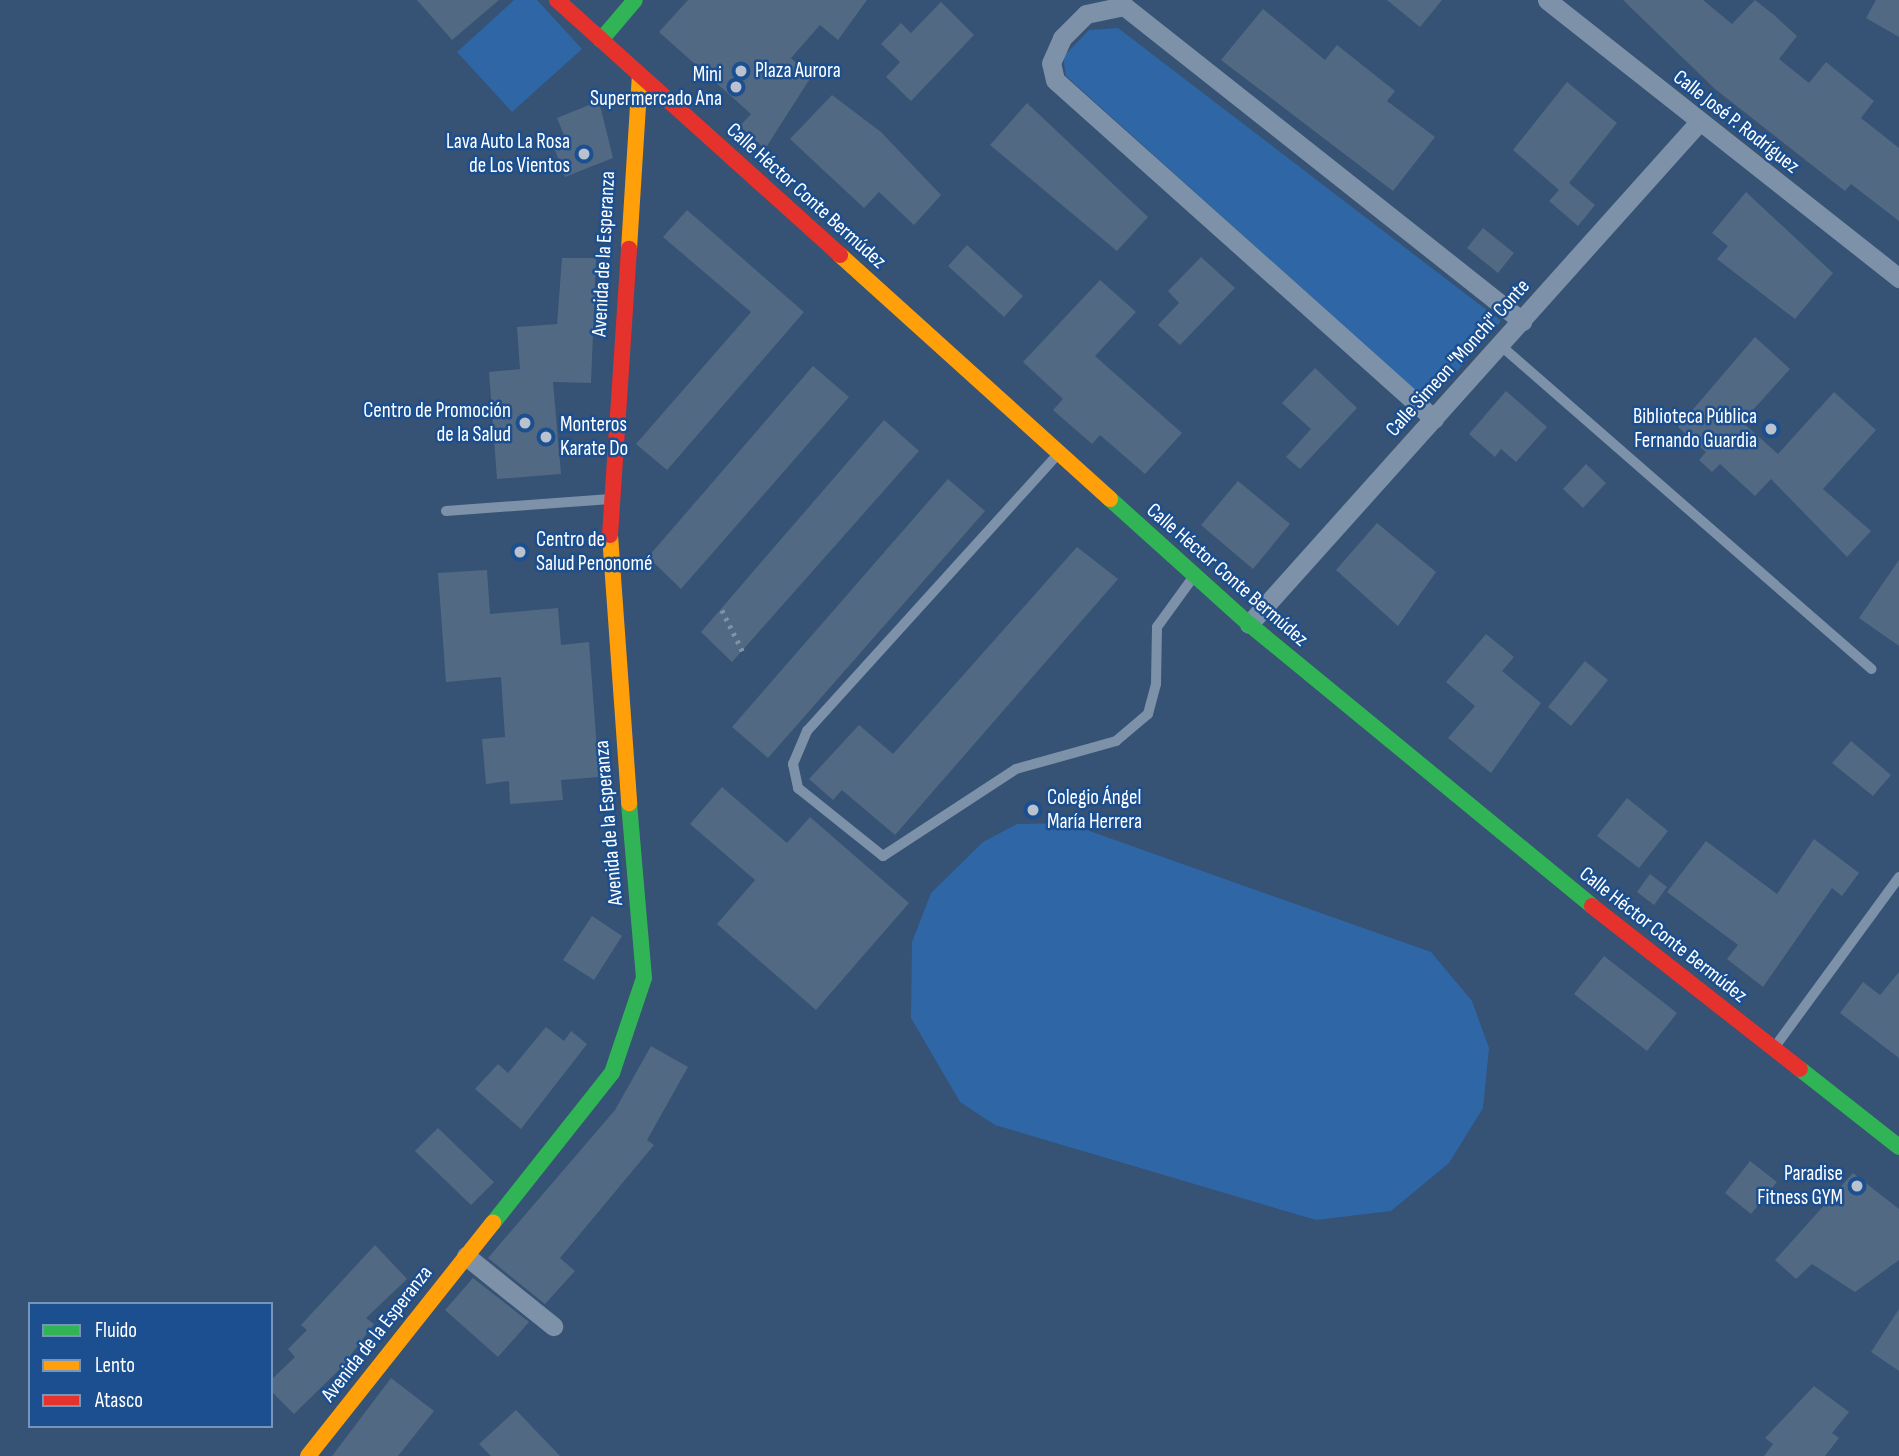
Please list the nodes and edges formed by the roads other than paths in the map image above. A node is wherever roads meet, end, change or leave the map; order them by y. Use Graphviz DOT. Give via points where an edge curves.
graph roads {
  1 [pos="557,0"];
  2 [pos="635,0"];
  3 [pos="1547,0"];
  4 [pos="601,40"];
  5 [pos="640,75"];
  6 [pos="1699,122"];
  7 [pos="1899,278"];
  8 [pos="1522,321"];
  9 [pos="1500,345"];
  10 [pos="1434,419"];
  11 [pos="1059,453"];
  12 [pos="612,498"];
  13 [pos="446,511"];
  14 [pos="1195,575"];
  15 [pos="1249,624"];
  16 [pos="1872,669"];
  17 [pos="1899,877"];
  18 [pos="1774,1048"];
  19 [pos="1899,1147"];
  20 [pos="466,1256"];
  21 [pos="554,1326"];
  22 [pos="307,1456"];
  1 -- 4 [label="street, Calle Héctor Conte Bermúdez"];
  2 -- 4 [label="street"];
  3 -- 6 [label="street, Calle José P. Rodríguez"];
  4 -- 5 [label="street, Calle Héctor Conte Bermúdez"];
  5 -- 11 [label="street, Calle Héctor Conte Bermúdez"];
  5 -- 12 [label="street, Avenida de la Esperanza"];
  6 -- 7 [label="street, Calle José P. Rodríguez"];
  6 -- 8 [label="street, Calle Simeon \"Monchi\" Conte"];
  8 -- 9 [label="street, Calle Simeon \"Monchi\" Conte"];
  8 -- 10 [label="street" via="1124,6 1086,14 1062,38 1051,63 1055,80"];
  9 -- 10 [label="street, Calle Simeon \"Monchi\" Conte"];
  9 -- 16 [label="lane"];
  10 -- 15 [label="street, Calle Simeon \"Monchi\" Conte"];
  11 -- 14 [label="street, Calle Héctor Conte Bermúdez"];
  11 -- 14 [label="lane" via="807,731 793,764 799,788 883,856 971,793 1016,769 1116,741 1148,714 1156,684 1157,627"];
  12 -- 13 [label="lane"];
  12 -- 20 [label="street, Avenida de la Esperanza" via="608,568 644,978 612,1073"];
  14 -- 15 [label="street, Calle Héctor Conte Bermúdez"];
  15 -- 18 [label="street, Calle Héctor Conte Bermúdez"];
  17 -- 18 [label="lane"];
  18 -- 19 [label="street, Calle Héctor Conte Bermúdez"];
  20 -- 21 [label="street"];
  20 -- 22 [label="street, Avenida de la Esperanza"];
}
